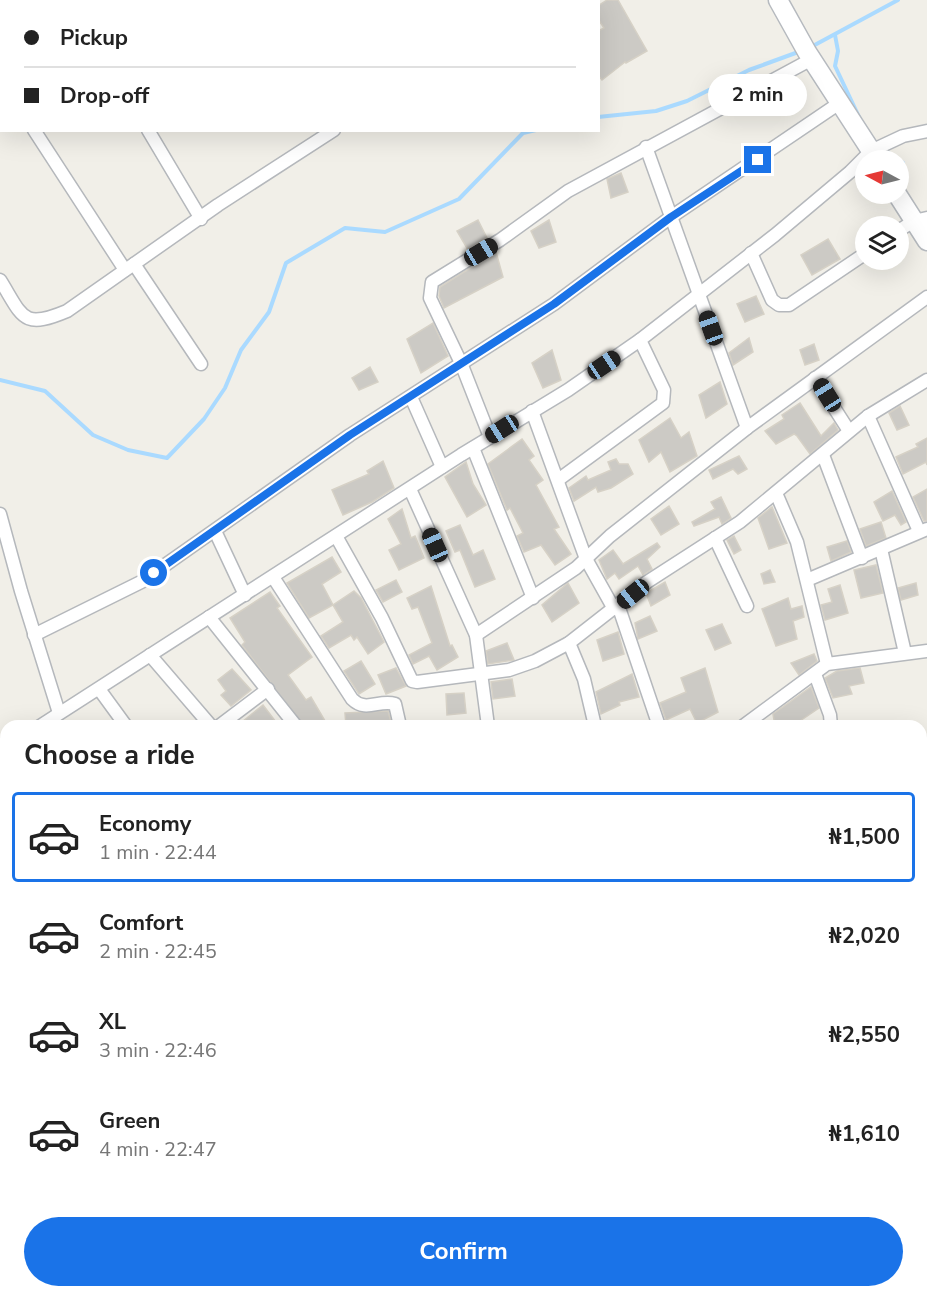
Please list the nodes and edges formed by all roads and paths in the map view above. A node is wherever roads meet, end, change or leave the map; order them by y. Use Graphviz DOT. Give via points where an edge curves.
graph roads {
  1 [pos="778,0"];
  2 [pos="810,55"];
  3 [pos="841,102"];
  4 [pos="927,131"];
  5 [pos="35,132"];
  6 [pos="151,132"];
  7 [pos="331,132"];
  8 [pos="646,147"];
  9 [pos="870,150"];
  10 [pos="881,150"];
  11 [pos="855,169"];
  12 [pos="902,204"];
  13 [pos="671,217"];
  14 [pos="201,219"];
  15 [pos="913,224"];
  16 [pos="927,241"];
  17 [pos="751,253"];
  18 [pos="855,260"];
  19 [pos="130,267"];
  20 [pos="0,280"];
  21 [pos="698,292"];
  22 [pos="927,297"];
  23 [pos="640,340"];
  24 [pos="461,363"];
  25 [pos="201,364"];
  26 [pos="815,378"];
  27 [pos="926,383"];
  28 [pos="411,397"];
  29 [pos="532,411"];
  30 [pos="868,416"];
  31 [pos="747,428"];
  32 [pos="849,431"];
  33 [pos="490,437"];
  34 [pos="473,448"];
  35 [pos="823,455"];
  36 [pos="442,467"];
  37 [pos="558,480"];
  38 [pos="410,489"];
  39 [pos="776,493"];
  40 [pos="0,514"];
  41 [pos="923,530"];
  42 [pos="215,531"];
  43 [pos="336,536"];
  44 [pos="715,538"];
  45 [pos="881,549"];
  46 [pos="862,558"];
  47 [pos="586,559"];
  48 [pos="273,577"];
  49 [pos="807,580"];
  50 [pos="245,594"];
  51 [pos="533,598"];
  52 [pos="747,606"];
  53 [pos="616,607"];
  54 [pos="209,617"];
  55 [pos="34,634"];
  56 [pos="476,635"];
  57 [pos="569,643"];
  58 [pos="927,651"];
  59 [pos="905,654"];
  60 [pos="150,655"];
  61 [pos="826,664"];
  62 [pos="482,674"];
  63 [pos="815,674"];
  64 [pos="99,689"];
  65 [pos="268,689"];
  66 [pos="59,713"];
  67 [pos="49,720"];
  68 [pos="122,720"];
  69 [pos="206,720"];
  70 [pos="227,720"];
  71 [pos="291,720"];
  72 [pos="398,720"];
  73 [pos="487,720"];
  74 [pos="594,720"];
  75 [pos="657,720"];
  76 [pos="751,720"];
  77 [pos="830,720"];
  1 -- 2 [label="street"];
  2 -- 3 [label="street"];
  2 -- 8 [label="street"];
  3 -- 9 [label="street"];
  3 -- 13 [label="street"];
  4 -- 10 [label="street" via="892,140"];
  5 -- 19 [label="street"];
  6 -- 14 [label="street"];
  7 -- 14 [label="street"];
  8 -- 13 [label="street"];
  8 -- 24 [label="street" via="568,191 432,282 430,298"];
  11 -- 17 [label="street"];
  12 -- 15 [label="street"];
  13 -- 21 [label="street"];
  13 -- 24 [label="street" via="554,304"];
  14 -- 19 [label="street"];
  15 -- 16 [label="street"];
  17 -- 18 [label="street" via="772,300 779,305 789,304"];
  17 -- 21 [label="street"];
  19 -- 20 [label="street" via="67,310 41,322 29,319 19,310"];
  19 -- 25 [label="street"];
  21 -- 23 [label="street"];
  21 -- 31 [label="street"];
  22 -- 26 [label="street"];
  23 -- 29 [label="street"];
  23 -- 37 [label="street" via="664,390 663,403"];
  24 -- 28 [label="street"];
  24 -- 33 [label="street"];
  26 -- 31 [label="street"];
  26 -- 32 [label="street"];
  27 -- 30 [label="street"];
  28 -- 36 [label="street"];
  28 -- 42 [label="street" via="350,435"];
  29 -- 33 [label="street"];
  29 -- 37 [label="street"];
  30 -- 32 [label="street"];
  30 -- 41 [label="street"];
  31 -- 47 [label="street"];
  32 -- 35 [label="street"];
  33 -- 34 [label="street"];
  34 -- 36 [label="street"];
  34 -- 51 [label="street"];
  35 -- 39 [label="street"];
  35 -- 46 [label="street"];
  36 -- 38 [label="street"];
  37 -- 47 [label="street"];
  38 -- 43 [label="street"];
  38 -- 56 [label="street"];
  39 -- 44 [label="street"];
  39 -- 49 [label="street" via="797,542"];
  40 -- 55 [label="street"];
  41 -- 45 [label="street"];
  42 -- 50 [label="street"];
  42 -- 55 [label="street" via="141,582"];
  43 -- 48 [label="street"];
  43 -- 62 [label="street" via="412,681"];
  44 -- 52 [label="street"];
  44 -- 53 [label="street"];
  45 -- 46 [label="street"];
  45 -- 59 [label="street"];
  46 -- 49 [label="street"];
  47 -- 51 [label="street"];
  47 -- 53 [label="street"];
  48 -- 50 [label="street"];
  48 -- 72 [label="street" via="352,699 366,707 395,704"];
  49 -- 61 [label="street"];
  50 -- 54 [label="street"];
  51 -- 56 [label="street"];
  53 -- 57 [label="street"];
  53 -- 75 [label="street"];
  54 -- 60 [label="street"];
  54 -- 65 [label="street"];
  55 -- 66 [label="street"];
  56 -- 62 [label="street"];
  57 -- 62 [label="street" via="535,662"];
  57 -- 74 [label="street"];
  58 -- 59 [label="street"];
  59 -- 61 [label="street"];
  60 -- 64 [label="street"];
  60 -- 69 [label="street"];
  61 -- 63 [label="street"];
  62 -- 73 [label="street"];
  63 -- 76 [label="street"];
  63 -- 77 [label="street"];
  64 -- 66 [label="street"];
  64 -- 68 [label="street"];
  65 -- 70 [label="street"];
  65 -- 71 [label="street"];
  66 -- 67 [label="street"];
}
